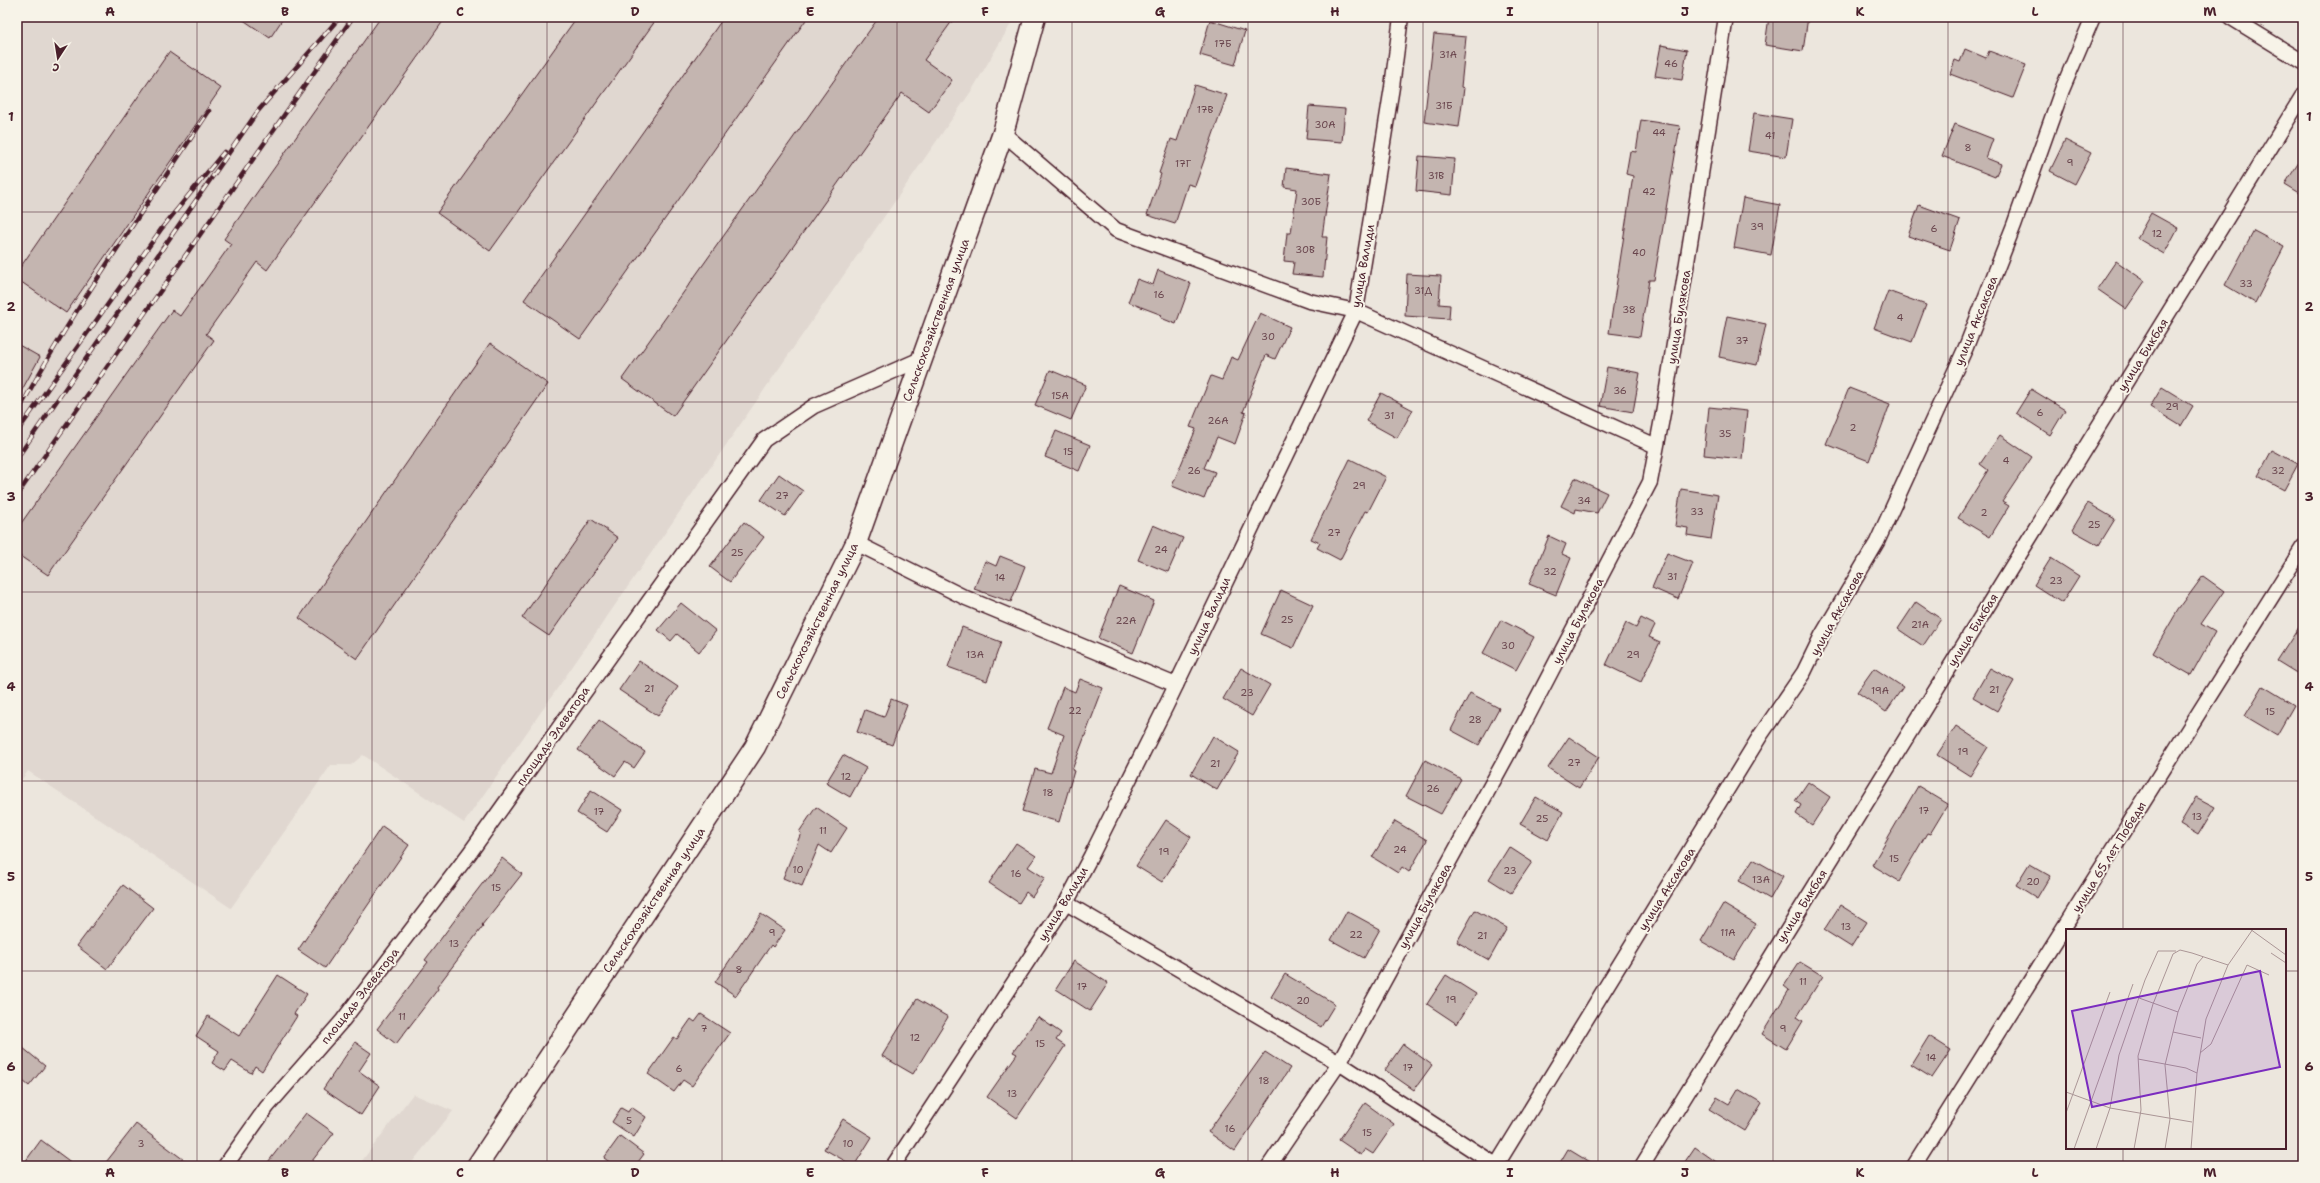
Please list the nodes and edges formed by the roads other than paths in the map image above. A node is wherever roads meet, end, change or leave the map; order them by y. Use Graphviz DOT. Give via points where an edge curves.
graph roads {
  1 [pos="1035,17"];
  2 [pos="1401,17"];
  3 [pos="1726,17"];
  4 [pos="2093,17"];
  5 [pos="2230,17"];
  6 [pos="2303,62"];
  7 [pos="2303,95"];
  8 [pos="1003,133"];
  9 [pos="1356,311"];
  10 [pos="921,359"];
  11 [pos="1656,446"];
  12 [pos="856,543"];
  13 [pos="2303,547"];
  14 [pos="1176,685"];
  15 [pos="1066,903"];
  16 [pos="1338,1064"];
  17 [pos="1496,1165"];
  18 [pos="225,1166"];
  19 [pos="477,1166"];
  20 [pos="893,1166"];
  21 [pos="1269,1166"];
  22 [pos="1642,1166"];
  23 [pos="1914,1166"];
  1 -- 8 [label="main road, Сельскохозяйственная улица"];
  2 -- 9 [label="street, улица Валиди"];
  3 -- 11 [label="street, улица Булякова"];
  4 -- 17 [label="street, улица Аксакова" via="2062,90 2014,225 1966,347 1877,542 1822,635 1804,672 1760,736"];
  5 -- 6 [label="street"];
  7 -- 22 [label="street, улица Бикбая"];
  8 -- 9 [label="street" via="1116,230 1310,301"];
  8 -- 10 [label="main road, Сельскохозяйственная улица"];
  9 -- 11 [label="street"];
  9 -- 14 [label="street, улица Валиди"];
  10 -- 12 [label="main road, Сельскохозяйственная улица"];
  10 -- 18 [label="street, площадь Элеватора" via="814,406 764,440 469,854 343,1020 267,1107"];
  11 -- 16 [label="street, улица Булякова" via="1650,482 1625,532 1507,756"];
  12 -- 14 [label="street" via="966,598"];
  12 -- 19 [label="main road, Сельскохозяйственная улица" via="755,747"];
  13 -- 23 [label="street, улица 65 лет Победы"];
  14 -- 15 [label="street, улица Валиди"];
  15 -- 16 [label="street"];
  15 -- 20 [label="street, улица Валиди"];
  16 -- 17 [label="street"];
  16 -- 21 [label="street, улица Булякова"];
}
